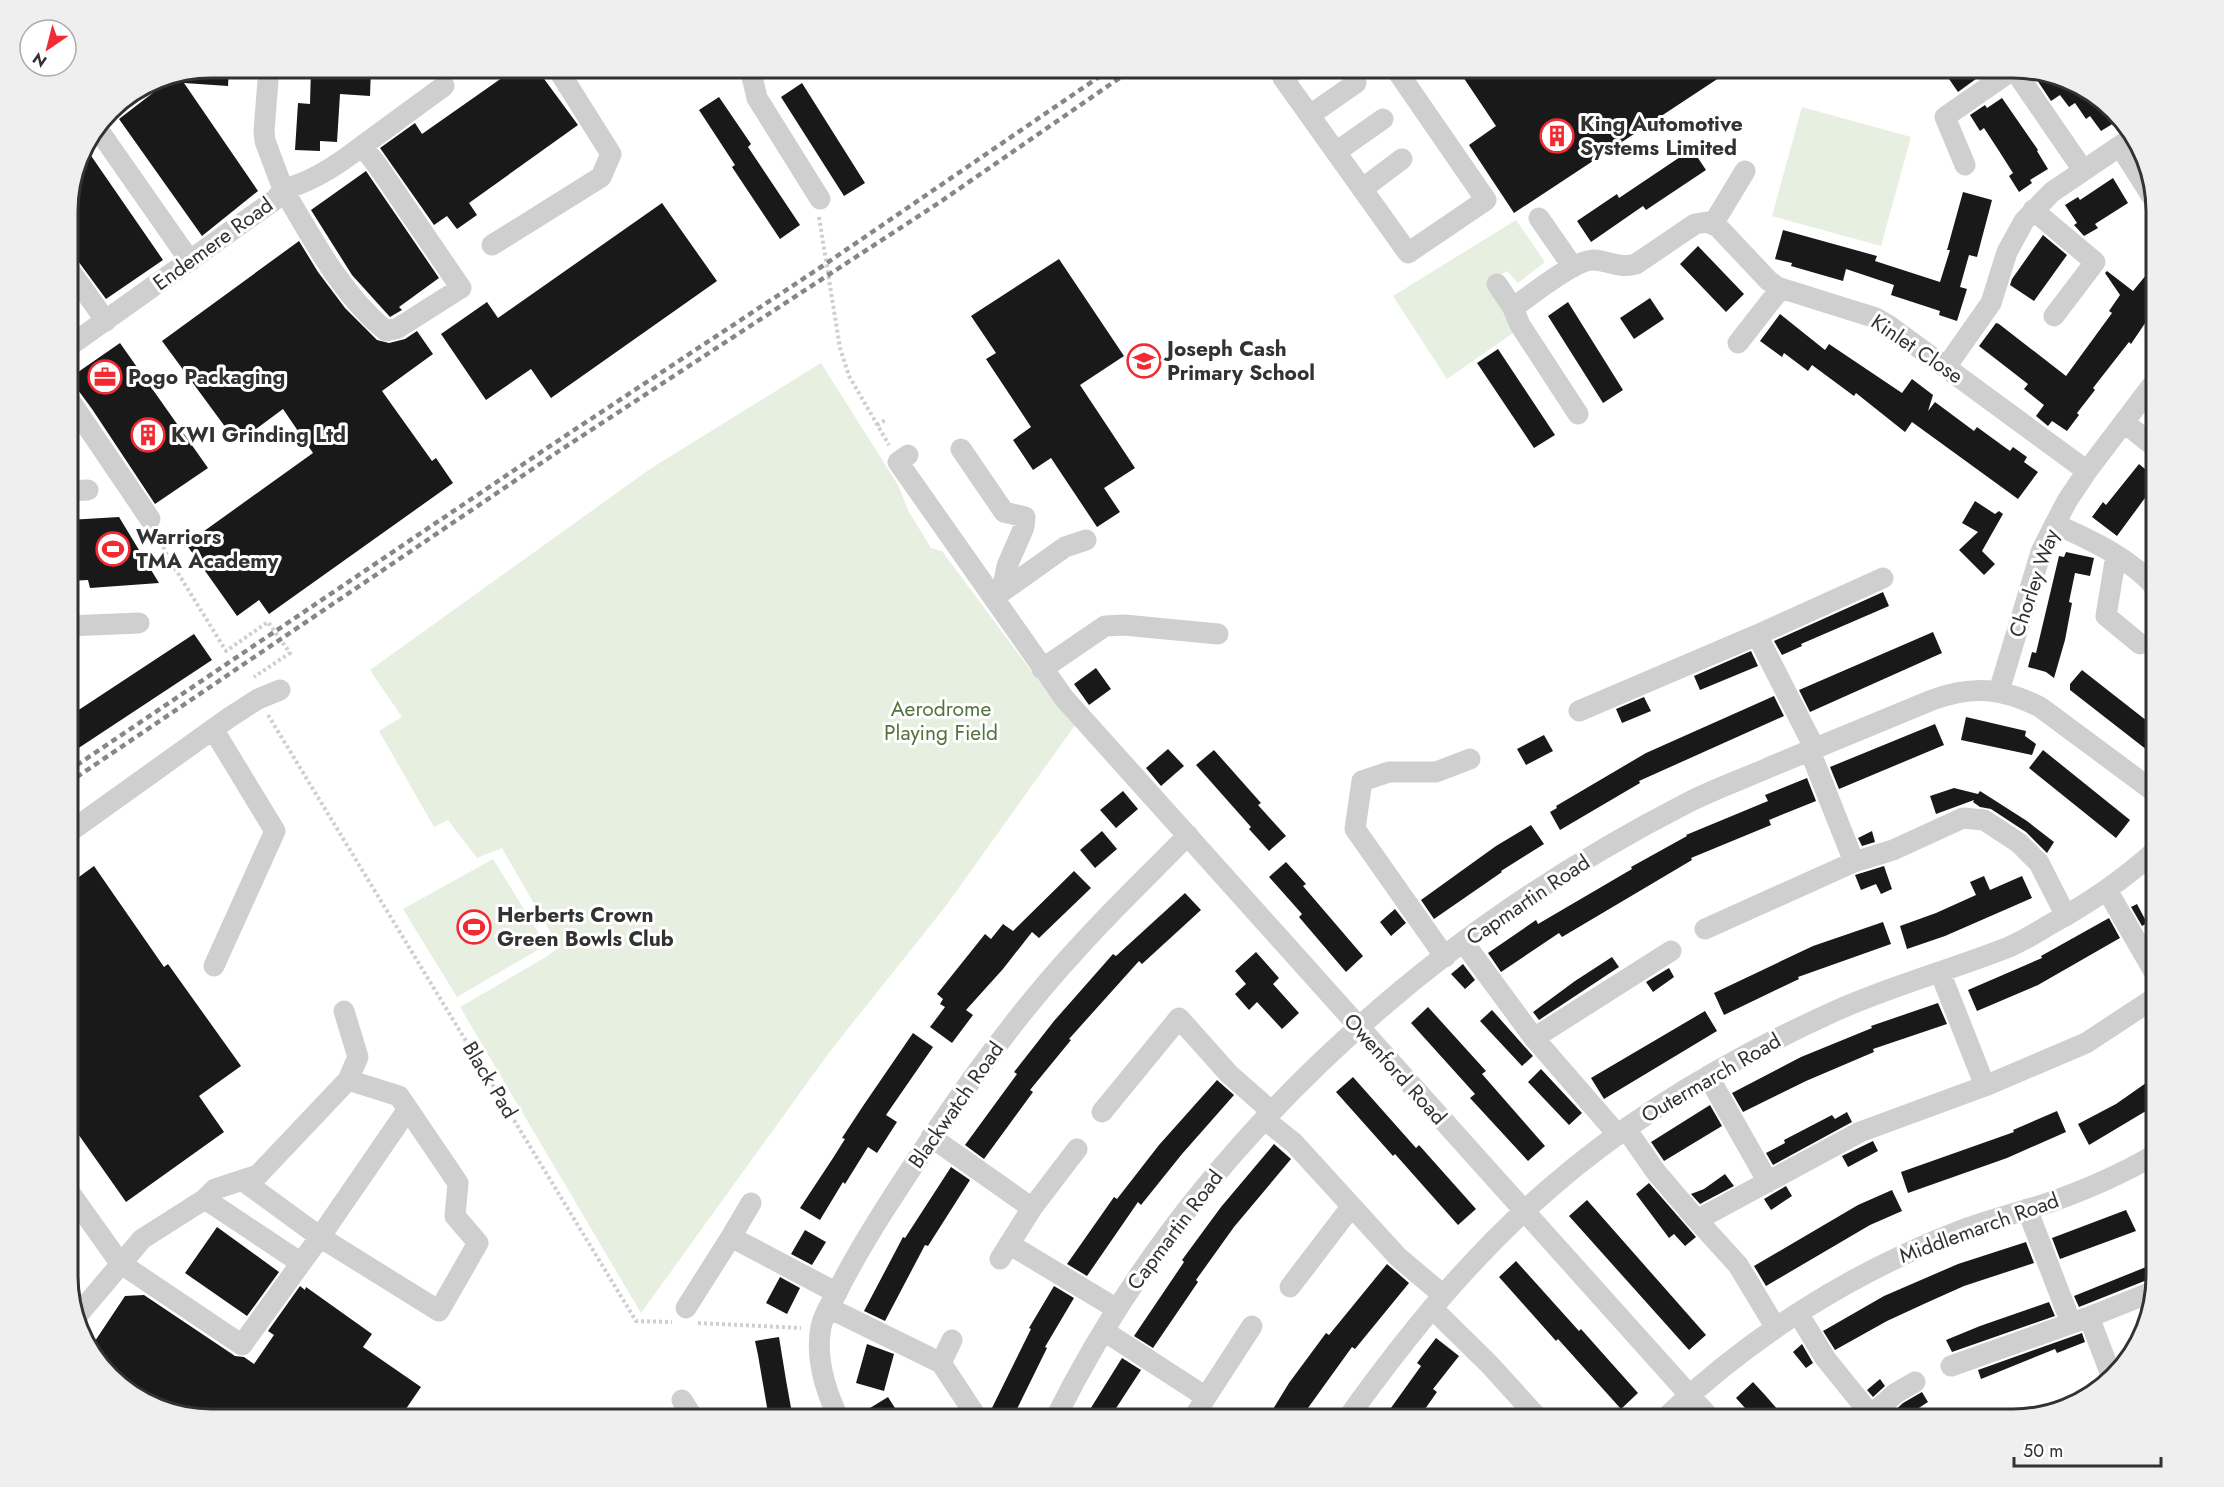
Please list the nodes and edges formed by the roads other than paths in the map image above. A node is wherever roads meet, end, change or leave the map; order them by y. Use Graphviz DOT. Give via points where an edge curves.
graph roads {
  1 [pos="268,78"];
  2 [pos="563,78"];
  3 [pos="752,78"];
  4 [pos="1283,78"];
  5 [pos="1402,78"];
  6 [pos="2000,78"];
  7 [pos="2021,78"];
  8 [pos="1356,83"];
  9 [pos="444,86"];
  10 [pos="1310,115"];
  11 [pos="1383,119"];
  12 [pos="102,135"];
  13 [pos="2126,141"];
  14 [pos="362,146"];
  15 [pos="1336,152"];
  16 [pos="1402,159"];
  17 [pos="2137,163"];
  18 [pos="1965,165"];
  19 [pos="2083,170"];
  20 [pos="1745,171"];
  21 [pos="283,189"];
  22 [pos="1362,189"];
  23 [pos="820,199"];
  24 [pos="2033,210"];
  25 [pos="1539,218"];
  26 [pos="1713,224"];
  27 [pos="492,245"];
  28 [pos="190,261"];
  29 [pos="1573,267"];
  30 [pos="78,282"];
  31 [pos="1497,284"];
  32 [pos="1781,288"];
  33 [pos="1516,316"];
  34 [pos="2054,316"];
  35 [pos="106,321"];
  36 [pos="78,339"];
  37 [pos="1738,343"];
  38 [pos="1946,367"];
  39 [pos="2146,395"];
  40 [pos="1578,414"];
  41 [pos="78,416"];
  42 [pos="2125,423"];
  43 [pos="2146,439"];
  44 [pos="961,449"];
  45 [pos="903,458"];
  46 [pos="2087,471"];
  47 [pos="150,519"];
  48 [pos="2055,524"];
  49 [pos="1086,540"];
  50 [pos="2116,555"];
  51 [pos="2146,576"];
  52 [pos="1883,578"];
  53 [pos="998,594"];
  54 [pos="139,623"];
  55 [pos="78,626"];
  56 [pos="1218,634"];
  57 [pos="1757,635"];
  58 [pos="2140,644"];
  59 [pos="1042,669"];
  60 [pos="280,690"];
  61 [pos="1999,691"];
  62 [pos="1578,711"];
  63 [pos="213,729"];
  64 [pos="1813,750"];
  65 [pos="1470,759"];
  66 [pos="2146,785"];
  67 [pos="78,825"];
  68 [pos="1188,835"];
  69 [pos="2146,860"];
  70 [pos="1854,862"];
  71 [pos="2107,890"];
  72 [pos="2066,916"];
  73 [pos="1706,929"];
  74 [pos="1464,943"];
  75 [pos="1671,951"];
  76 [pos="2146,956"];
  77 [pos="1445,957"];
  78 [pos="214,966"];
  79 [pos="1940,972"];
  80 [pos="2146,1005"];
  81 [pos="344,1011"];
  82 [pos="1359,1028"];
  83 [pos="1534,1038"];
  84 [pos="1708,1076"];
  85 [pos="348,1080"];
  86 [pos="1985,1086"];
  87 [pos="408,1109"];
  88 [pos="1102,1112"];
  89 [pos="1268,1115"];
  90 [pos="1622,1132"];
  91 [pos="931,1137"];
  92 [pos="1077,1149"];
  93 [pos="2146,1160"];
  94 [pos="242,1180"];
  95 [pos="1768,1182"];
  96 [pos="205,1199"];
  97 [pos="751,1203"];
  98 [pos="78,1204"];
  99 [pos="1351,1207"];
  100 [pos="1032,1208"];
  101 [pos="2027,1209"];
  102 [pos="1524,1213"];
  103 [pos="1697,1220"];
  104 [pos="320,1237"];
  105 [pos="731,1237"];
  106 [pos="120,1263"];
  107 [pos="301,1263"];
  108 [pos="1290,1287"];
  109 [pos="2145,1295"];
  110 [pos="833,1300"];
  111 [pos="1437,1302"];
  112 [pos="83,1309"];
  113 [pos="1117,1309"];
  114 [pos="1798,1313"];
  115 [pos="688,1318"];
  116 [pos="2080,1320"];
  117 [pos="1252,1326"];
  118 [pos="1776,1328"];
  119 [pos="1104,1331"];
  120 [pos="952,1340"];
  121 [pos="941,1362"];
  122 [pos="1951,1366"];
  123 [pos="2108,1369"];
  124 [pos="1915,1382"];
  125 [pos="1688,1396"];
  126 [pos="1206,1397"];
  127 [pos="682,1400"];
  128 [pos="688,1409"];
  129 [pos="833,1409"];
  130 [pos="972,1409"];
  131 [pos="1060,1409"];
  132 [pos="1199,1409"];
  133 [pos="1354,1409"];
  134 [pos="1530,1409"];
  135 [pos="1674,1409"];
  136 [pos="1701,1409"];
  137 [pos="1867,1409"];
  138 [pos="1881,1409"];
  1 -- 21 [label="street, Endemere Road" via="265,141"];
  2 -- 27 [label="street" via="612,154 601,177"];
  3 -- 23 [label="street" via="757,98"];
  4 -- 10 [label="street"];
  5 -- 22 [label="street" via="1486,200 1408,253"];
  6 -- 18 [label="street" via="1945,117"];
  7 -- 19 [label="street"];
  8 -- 10 [label="street"];
  9 -- 14 [label="street"];
  10 -- 15 [label="street"];
  11 -- 15 [label="street"];
  12 -- 28 [label="street"];
  13 -- 17 [label="street"];
  13 -- 19 [label="street"];
  14 -- 21 [label="street" via="315,176"];
  14 -- 21 [label="street" via="461,288 398,328 386,331 371,319 337,276"];
  15 -- 22 [label="street"];
  16 -- 22 [label="street"];
  19 -- 24 [label="street"];
  20 -- 26 [label="street"];
  21 -- 28 [label="street, Endemere Road" via="276,199"];
  24 -- 34 [label="street" via="2095,262"];
  24 -- 38 [label="street" via="2014,237 1991,303"];
  25 -- 29 [label="street"];
  26 -- 29 [label="street" via="1695,224 1629,267 1594,260"];
  26 -- 32 [label="street, Kinlet Close" via="1768,280"];
  28 -- 35 [label="street, Endemere Road"];
  29 -- 33 [label="street"];
  30 -- 35 [label="street"];
  31 -- 33 [label="street"];
  32 -- 37 [label="street"];
  32 -- 38 [label="street, Kinlet Close" via="1876,318"];
  33 -- 40 [label="street"];
  35 -- 36 [label="street, Endemere Road"];
  38 -- 46 [label="street, Kinlet Close"];
  39 -- 42 [label="street, Chorley Way"];
  41 -- 47 [label="street"];
  42 -- 43 [label="street"];
  42 -- 46 [label="street, Chorley Way"];
  44 -- 53 [label="street" via="1004,512 1025,517"];
  45 -- 53 [label="street, Owenford Road"];
  46 -- 48 [label="street, Chorley Way"];
  48 -- 50 [label="street"];
  48 -- 61 [label="street, Chorley Way" via="2041,552"];
  49 -- 53 [label="street" via="1065,547"];
  50 -- 51 [label="street"];
  50 -- 58 [label="street" via="2106,616"];
  52 -- 57 [label="street"];
  53 -- 59 [label="street, Owenford Road"];
  54 -- 55 [label="street"];
  56 -- 59 [label="street" via="1105,626"];
  57 -- 62 [label="street"];
  57 -- 64 [label="street"];
  59 -- 68 [label="street, Owenford Road"];
  60 -- 63 [label="street" via="253,691"];
  61 -- 64 [label="street, Capmartin Road" via="1954,692"];
  61 -- 66 [label="street, Capmartin Road" via="2040,707"];
  63 -- 67 [label="street"];
  63 -- 78 [label="street" via="275,831"];
  64 -- 70 [label="street"];
  64 -- 74 [label="street, Capmartin Road" via="1693,800 1639,828 1553,880"];
  65 -- 77 [label="street" via="1436,771 1389,772 1362,781 1355,829"];
  68 -- 82 [label="street, Owenford Road"];
  68 -- 91 [label="street, Blackwatch Road" via="1076,949 1004,1036"];
  69 -- 71 [label="street, Outermarch Road"];
  70 -- 72 [label="street" via="1893,850 1963,818 1984,820 2019,843 2039,863"];
  70 -- 73 [label="street"];
  71 -- 72 [label="street, Outermarch Road"];
  71 -- 76 [label="street"];
  72 -- 79 [label="street, Outermarch Road" via="2012,946"];
  74 -- 77 [label="street, Capmartin Road"];
  74 -- 83 [label="street"];
  75 -- 83 [label="street"];
  77 -- 82 [label="street, Capmartin Road"];
  79 -- 84 [label="street, Outermarch Road" via="1835,1011"];
  79 -- 86 [label="street"];
  80 -- 86 [label="street" via="2086,1043"];
  81 -- 85 [label="street" via="358,1057"];
  82 -- 89 [label="street, Capmartin Road"];
  82 -- 102 [label="street, Owenford Road"];
  83 -- 90 [label="street"];
  84 -- 90 [label="street, Outermarch Road"];
  84 -- 95 [label="street"];
  85 -- 87 [label="street" via="399,1096"];
  85 -- 94 [label="street" via="258,1175"];
  86 -- 95 [label="street" via="1860,1132"];
  87 -- 104 [label="street"];
  87 -- 104 [label="street" via="459,1183 455,1216 478,1243 439,1311"];
  88 -- 89 [label="street" via="1179,1018"];
  89 -- 99 [label="street"];
  89 -- 113 [label="street, Capmartin Road" via="1173,1229"];
  90 -- 102 [label="street, Outermarch Road" via="1549,1188"];
  90 -- 103 [label="street"];
  91 -- 100 [label="street"];
  91 -- 110 [label="street, Blackwatch Road"];
  92 -- 100 [label="street"];
  93 -- 101 [label="street, Middlemarch Road"];
  94 -- 96 [label="street" via="215,1189"];
  94 -- 104 [label="street"];
  95 -- 103 [label="street"];
  96 -- 106 [label="street" via="142,1239"];
  96 -- 107 [label="street"];
  97 -- 105 [label="street"];
  98 -- 106 [label="street"];
  99 -- 108 [label="street"];
  99 -- 111 [label="street"];
  100 -- 113 [label="street" via="1004,1251"];
  101 -- 114 [label="street, Middlemarch Road" via="1962,1230 1901,1256"];
  101 -- 116 [label="street"];
  102 -- 111 [label="street, Outermarch Road"];
  102 -- 125 [label="street, Owenford Road"];
  103 -- 118 [label="street" via="1738,1265"];
  104 -- 107 [label="street"];
  105 -- 110 [label="street"];
  105 -- 115 [label="street"];
  106 -- 107 [label="street" via="242,1345"];
  106 -- 112 [label="street"];
  109 -- 116 [label="street"];
  110 -- 121 [label="street"];
  110 -- 129 [label="street, Blackwatch Road" via="821,1329 820,1359"];
  111 -- 133 [label="street, Outermarch Road"];
  111 -- 134 [label="street"];
  113 -- 119 [label="street, Capmartin Road"];
  114 -- 118 [label="street, Middlemarch Road"];
  114 -- 137 [label="street" via="1825,1358"];
  116 -- 122 [label="street"];
  116 -- 123 [label="street"];
  117 -- 126 [label="street"];
  118 -- 125 [label="street, Middlemarch Road"];
  119 -- 126 [label="street"];
  119 -- 131 [label="street, Capmartin Road"];
  120 -- 121 [label="street"];
  121 -- 130 [label="street"];
  124 -- 138 [label="street" via="1896,1393"];
  125 -- 135 [label="street, Middlemarch Road"];
  125 -- 136 [label="street, Owenford Road"];
  126 -- 132 [label="street"];
  127 -- 128 [label="street"];
}
